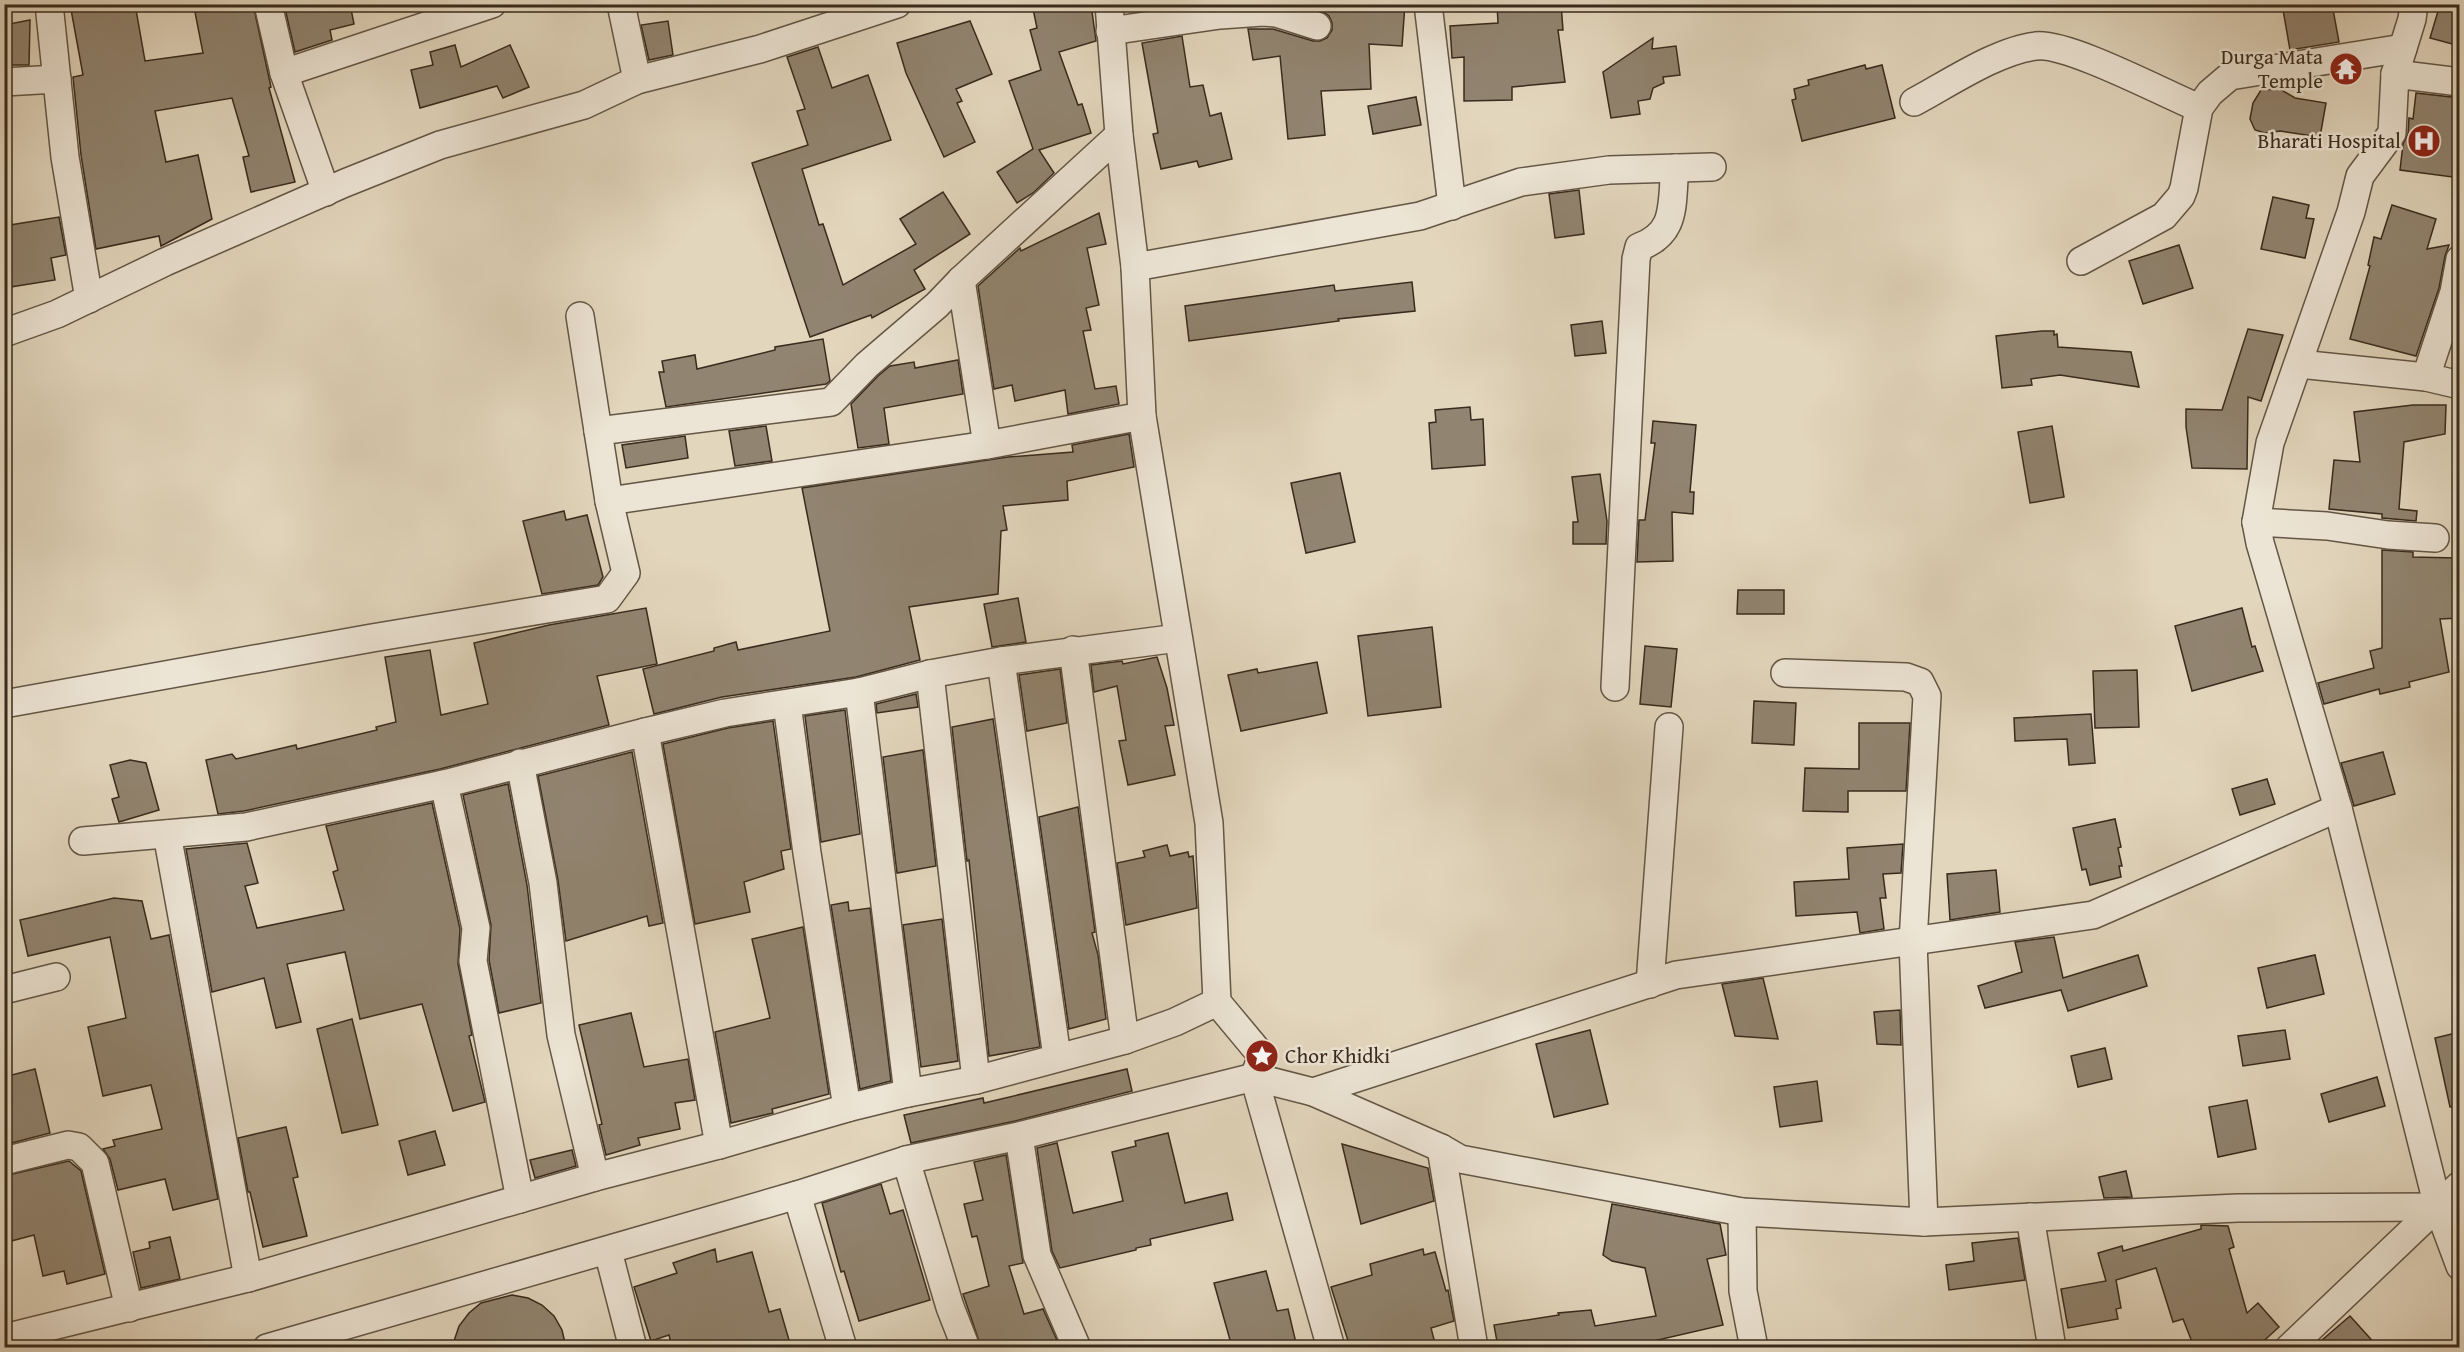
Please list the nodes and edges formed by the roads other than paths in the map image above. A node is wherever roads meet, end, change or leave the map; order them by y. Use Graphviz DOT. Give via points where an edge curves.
graph roads {
  1 [pos="49,4"];
  2 [pos="268,4"];
  3 [pos="492,4"];
  4 [pos="621,4"];
  5 [pos="897,4"];
  6 [pos="1428,4"];
  7 [pos="2414,4"];
  8 [pos="1109,18"];
  9 [pos="1317,26"];
  10 [pos="2403,48"];
  11 [pos="284,73"];
  12 [pos="2394,74"];
  13 [pos="57,79"];
  14 [pos="636,80"];
  15 [pos="4,82"];
  16 [pos="2460,82"];
  17 [pos="1914,102"];
  18 [pos="2199,108"];
  19 [pos="1119,135"];
  20 [pos="1712,167"];
  21 [pos="1674,168"];
  22 [pos="326,192"];
  23 [pos="1452,206"];
  24 [pos="2460,259"];
  25 [pos="2081,261"];
  26 [pos="1135,267"];
  27 [pos="961,280"];
  28 [pos="89,299"];
  29 [pos="580,316"];
  30 [pos="4,333"];
  31 [pos="2299,364"];
  32 [pos="2426,377"];
  33 [pos="2460,385"];
  34 [pos="1142,416"];
  35 [pos="598,431"];
  36 [pos="987,445"];
  37 [pos="609,501"];
  38 [pos="2256,522"];
  39 [pos="2435,538"];
  40 [pos="1178,638"];
  41 [pos="1073,650"];
  42 [pos="1001,661"];
  43 [pos="1785,673"];
  44 [pos="930,674"];
  45 [pos="1615,687"];
  46 [pos="859,692"];
  47 [pos="4,704"];
  48 [pos="787,704"];
  49 [pos="1669,727"];
  50 [pos="645,732"];
  51 [pos="520,763"];
  52 [pos="444,784"];
  53 [pos="2338,808"];
  54 [pos="167,834"];
  55 [pos="83,841"];
  56 [pos="1913,942"];
  57 [pos="56,976"];
  58 [pos="1650,984"];
  59 [pos="4,990"];
  60 [pos="1217,1002"];
  61 [pos="1125,1040"];
  62 [pos="1057,1057"];
  63 [pos="1254,1077"];
  64 [pos="976,1080"];
  65 [pos="1313,1092"];
  66 [pos="908,1093"];
  67 [pos="847,1108"];
  68 [pos="1019,1136"];
  69 [pos="720,1145"];
  70 [pos="1441,1148"];
  71 [pos="906,1160"];
  72 [pos="4,1161"];
  73 [pos="595,1177"];
  74 [pos="2460,1185"];
  75 [pos="797,1196"];
  76 [pos="520,1199"];
  77 [pos="2438,1207"];
  78 [pos="1742,1212"];
  79 [pos="2030,1217"];
  80 [pos="1924,1222"];
  81 [pos="608,1251"];
  82 [pos="2460,1266"];
  83 [pos="248,1278"];
  84 [pos="129,1308"];
  85 [pos="4,1338"];
  86 [pos="267,1347"];
  87 [pos="633,1347"];
  88 [pos="843,1347"];
  89 [pos="966,1347"];
  90 [pos="1077,1347"];
  91 [pos="1331,1347"];
  92 [pos="1474,1347"];
  93 [pos="1754,1347"];
  94 [pos="2052,1347"];
  95 [pos="2289,1347"];
  1 -- 13 [label="street"];
  2 -- 11 [label="street"];
  3 -- 11 [label="street"];
  4 -- 14 [label="street"];
  5 -- 14 [label="street" via="760,49"];
  6 -- 23 [label="street"];
  7 -- 10 [label="street"];
  8 -- 9 [label="street" via="1263,12"];
  8 -- 19 [label="street"];
  10 -- 12 [label="street"];
  10 -- 18 [label="street" via="2230,76"];
  11 -- 22 [label="street"];
  12 -- 16 [label="street"];
  12 -- 31 [label="street" via="2392,133 2360,176"];
  13 -- 15 [label="street"];
  13 -- 28 [label="street" via="65,157"];
  14 -- 22 [label="street" via="584,105 440,145"];
  17 -- 18 [label="street" via="2003,55 2038,45 2066,50"];
  18 -- 25 [label="street" via="2184,188 2174,205 2164,216"];
  19 -- 26 [label="street"];
  19 -- 27 [label="street"];
  20 -- 21 [label="street"];
  21 -- 23 [label="street" via="1609,170 1521,182"];
  21 -- 45 [label="street" via="1667,228 1661,236 1639,247 1636,259"];
  22 -- 28 [label="street"];
  23 -- 26 [label="street" via="1420,216"];
  24 -- 32 [label="street" via="2454,291"];
  26 -- 34 [label="street"];
  27 -- 35 [label="street" via="831,402"];
  27 -- 36 [label="street"];
  28 -- 30 [label="street"];
  29 -- 35 [label="street"];
  31 -- 32 [label="street"];
  31 -- 38 [label="street" via="2270,442"];
  32 -- 33 [label="street"];
  34 -- 36 [label="street"];
  34 -- 40 [label="street"];
  35 -- 37 [label="street"];
  36 -- 37 [label="street"];
  37 -- 47 [label="street" via="626,573 608,599"];
  38 -- 39 [label="street"];
  38 -- 53 [label="street"];
  40 -- 41 [label="street"];
  40 -- 60 [label="street" via="1209,823"];
  41 -- 42 [label="street"];
  41 -- 61 [label="street"];
  42 -- 44 [label="street"];
  42 -- 62 [label="street"];
  43 -- 56 [label="street" via="1906,677 1924,687 1927,713"];
  44 -- 46 [label="street"];
  44 -- 64 [label="street"];
  46 -- 48 [label="street"];
  46 -- 66 [label="street"];
  48 -- 50 [label="street" via="725,713"];
  48 -- 67 [label="street"];
  49 -- 58 [label="street"];
  50 -- 51 [label="street"];
  50 -- 69 [label="street"];
  51 -- 52 [label="street"];
  51 -- 73 [label="street" via="543,883 561,1035"];
  52 -- 54 [label="street" via="246,827"];
  52 -- 76 [label="street" via="476,928 473,961"];
  53 -- 56 [label="street" via="2092,915"];
  53 -- 77 [label="street"];
  54 -- 55 [label="street"];
  54 -- 83 [label="street"];
  56 -- 58 [label="street" via="1677,975"];
  56 -- 80 [label="street"];
  57 -- 59 [label="street"];
  58 -- 65 [label="street"];
  60 -- 61 [label="street"];
  60 -- 63 [label="street" via="1262,1056"];
  61 -- 62 [label="street"];
  62 -- 64 [label="street"];
  63 -- 65 [label="street"];
  63 -- 68 [label="street"];
  63 -- 91 [label="street"];
  64 -- 66 [label="street"];
  65 -- 70 [label="street"];
  66 -- 67 [label="street"];
  67 -- 69 [label="street"];
  68 -- 71 [label="street"];
  68 -- 90 [label="street" via="1037,1255"];
  69 -- 73 [label="street"];
  70 -- 78 [label="street" via="1460,1159"];
  70 -- 92 [label="street"];
  71 -- 75 [label="street"];
  71 -- 89 [label="street" via="950,1307"];
  72 -- 84 [label="street" via="68,1145 79,1147 95,1163"];
  73 -- 76 [label="street"];
  74 -- 77 [label="street"];
  75 -- 81 [label="street"];
  75 -- 88 [label="street"];
  76 -- 83 [label="street"];
  77 -- 79 [label="street" via="2238,1208"];
  77 -- 82 [label="street"];
  77 -- 95 [label="street"];
  78 -- 80 [label="street"];
  78 -- 93 [label="street" via="1743,1291"];
  79 -- 80 [label="street"];
  79 -- 94 [label="street"];
  81 -- 86 [label="street"];
  81 -- 87 [label="street"];
  83 -- 84 [label="street"];
  84 -- 85 [label="street"];
}
